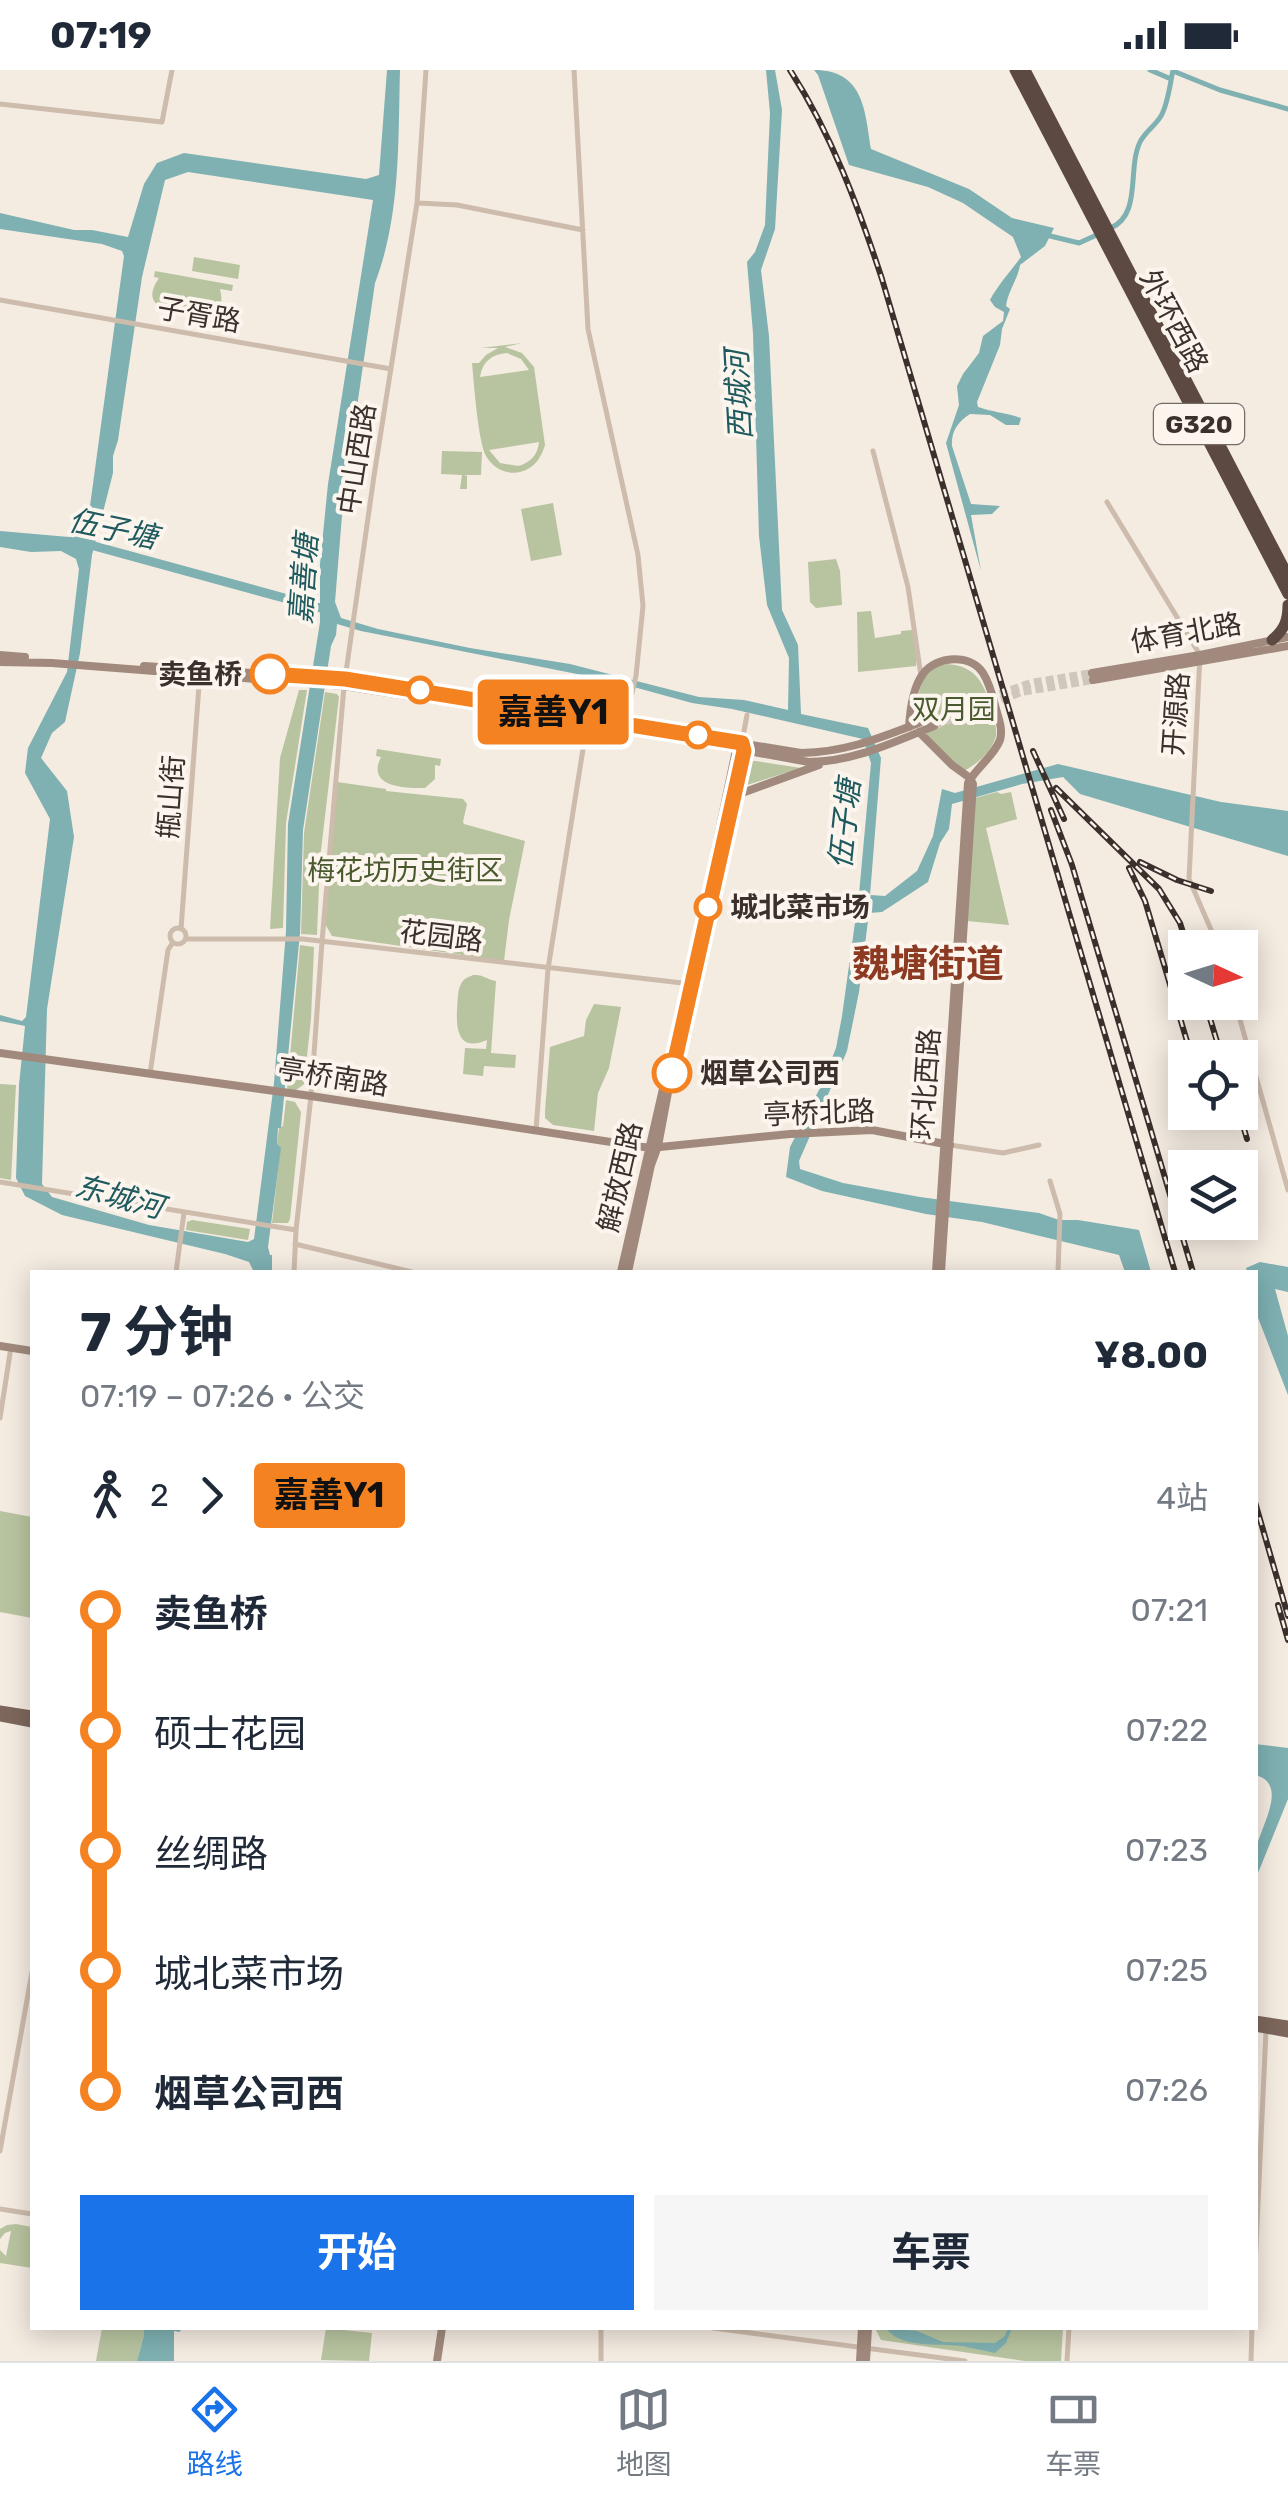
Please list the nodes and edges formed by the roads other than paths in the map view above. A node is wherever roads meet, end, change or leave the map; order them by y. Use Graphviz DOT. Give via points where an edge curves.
graph roads {
  1 [pos="172,70"];
  2 [pos="426,70"];
  3 [pos="574,70"];
  4 [pos="1015,70"];
  5 [pos="1025,70"];
  6 [pos="0,104"];
  7 [pos="417,203"];
  8 [pos="1096,216"];
  9 [pos="583,230"];
  10 [pos="1114,251"];
  11 [pos="0,300"];
  12 [pos="391,368"];
  13 [pos="872,451"];
  14 [pos="1107,502"];
  15 [pos="1288,576"];
  16 [pos="1288,594"];
  17 [pos="1288,605"];
  18 [pos="1288,636"];
  19 [pos="1272,640"];
  20 [pos="1288,646"];
  21 [pos="0,658"];
  22 [pos="1200,659"];
  23 [pos="200,672"];
  24 [pos="922,676"];
  25 [pos="1093,676"];
  26 [pos="344,682"];
  27 [pos="747,715"];
  28 [pos="588,724"];
  29 [pos="624,726"];
  30 [pos="909,726"];
  31 [pos="919,732"];
  32 [pos="887,740"];
  33 [pos="741,748"];
  34 [pos="859,750"];
  35 [pos="834,760"];
  36 [pos="970,782"];
  37 [pos="734,796"];
  38 [pos="181,928"];
  39 [pos="1211,930"];
  40 [pos="186,940"];
  41 [pos="173,942"];
  42 [pos="322,942"];
  43 [pos="548,969"];
  44 [pos="689,984"];
  45 [pos="1240,1020"];
  46 [pos="0,1053"];
  47 [pos="150,1074"];
  48 [pos="311,1096"];
  49 [pos="536,1130"];
  50 [pos="947,1144"];
  51 [pos="1039,1145"];
  52 [pos="654,1147"];
  53 [pos="1050,1180"];
  54 [pos="0,1182"];
  55 [pos="1288,1190"];
  56 [pos="184,1212"];
  57 [pos="296,1230"];
  58 [pos="296,1244"];
  59 [pos="176,1270"];
  60 [pos="294,1270"];
  61 [pos="404,1270"];
  62 [pos="625,1270"];
  63 [pos="938,1270"];
  64 [pos="1058,1270"];
  65 [pos="0,1346"];
  66 [pos="12,1347"];
  67 [pos="30,1350"];
  68 [pos="0,1418"];
  69 [pos="0,1714"];
  70 [pos="30,1719"];
  71 [pos="30,1985"];
  72 [pos="1261,2025"];
  73 [pos="1288,2025"];
  74 [pos="1288,2033"];
  75 [pos="0,2151"];
  76 [pos="0,2208"];
  77 [pos="1258,2210"];
  78 [pos="30,2214"];
  79 [pos="445,2330"];
  80 [pos="601,2330"];
  81 [pos="729,2330"];
  82 [pos="865,2330"];
  83 [pos="1069,2330"];
  84 [pos="1252,2330"];
  85 [pos="864,2347"];
  86 [pos="439,2361"];
  87 [pos="601,2361"];
  88 [pos="863,2361"];
  89 [pos="966,2361"];
  90 [pos="1068,2361"];
  91 [pos="1250,2361"];
  1 -- 6 [label="street" via="162,122"];
  2 -- 7 [label="street, 中山西路"];
  3 -- 9 [label="street"];
  4 -- 8 [label="highway, 外环西路 / G320"];
  5 -- 8 [label="highway, 外环西路 / G320"];
  7 -- 9 [label="street"];
  7 -- 12 [label="street, 中山西路"];
  8 -- 10 [label="highway, 外环西路 / G320"];
  9 -- 29 [label="street" via="588,330 638,555 643,606"];
  10 -- 15 [label="highway, 外环西路 / G320"];
  10 -- 16 [label="highway, 外环西路 / G320"];
  11 -- 12 [label="street, 子胥路"];
  12 -- 26 [label="street, 中山西路"];
  13 -- 24 [label="street" via="908,587"];
  14 -- 22 [label="street, 开源路"];
  17 -- 19 [label="highway" via="1286,624"];
  18 -- 19 [label="main road, 体育北路"];
  19 -- 22 [label="main road, 体育北路"];
  20 -- 22 [label="main road, 体育北路"];
  21 -- 23 [label="main road"];
  22 -- 25 [label="main road, 体育北路"];
  22 -- 39 [label="street, 开源路" via="1190,884"];
  23 -- 26 [label="main road"];
  23 -- 38 [label="street, 甁山街"];
  24 -- 30 [label="main road"];
  24 -- 36 [label="main road" via="950,660 976,664 984,673 1001,732"];
  26 -- 28 [label="main road"];
  26 -- 29 [label="main road"];
  26 -- 42 [label="street, 中山西路"];
  27 -- 33 [label="street, 解放西路"];
  28 -- 29 [label="main road"];
  28 -- 43 [label="street"];
  29 -- 33 [label="main road"];
  30 -- 31 [label="main road" via="933,722"];
  30 -- 32 [label="main road"];
  31 -- 32 [label="main road"];
  31 -- 36 [label="main road"];
  32 -- 34 [label="main road"];
  33 -- 34 [label="main road"];
  33 -- 35 [label="main road" via="808,762"];
  33 -- 37 [label="main road, 解放西路"];
  33 -- 44 [label="main road, 解放西路"];
  34 -- 35 [label="main road"];
  35 -- 37 [label="main road"];
  36 -- 50 [label="main road, 环北西路"];
  37 -- 44 [label="main road, 解放西路"];
  38 -- 40 [label="street"];
  38 -- 41 [label="street" via="172,932"];
  40 -- 41 [label="street"];
  40 -- 42 [label="street, 花园路"];
  41 -- 47 [label="street"];
  42 -- 43 [label="street, 花园路"];
  42 -- 48 [label="street, 中山西路"];
  43 -- 44 [label="street, 花园路"];
  43 -- 49 [label="street"];
  44 -- 52 [label="main road, 解放西路"];
  45 -- 55 [label="street"];
  46 -- 47 [label="main road, 亭桥南路"];
  47 -- 48 [label="main road, 亭桥南路"];
  48 -- 49 [label="main road, 亭桥南路"];
  48 -- 57 [label="street, 中山西路"];
  49 -- 52 [label="main road, 亭桥南路"];
  50 -- 51 [label="street, 亭桥北路" via="1003,1153"];
  50 -- 52 [label="main road, 亭桥北路" via="872,1130"];
  50 -- 63 [label="main road, 环北西路"];
  52 -- 62 [label="main road, 解放西路"];
  53 -- 64 [label="street" via="1060,1214"];
  54 -- 56 [label="street"];
  56 -- 57 [label="street"];
  56 -- 59 [label="street"];
  57 -- 58 [label="street, 中山西路"];
  58 -- 60 [label="street, 中山西路"];
  58 -- 61 [label="street"];
  65 -- 66 [label="main road"];
  66 -- 67 [label="main road"];
  66 -- 68 [label="street"];
  69 -- 70 [label="main road"];
  71 -- 75 [label="street"];
  72 -- 73 [label="main road"];
  72 -- 74 [label="main road"];
  72 -- 77 [label="street"];
  76 -- 78 [label="street"];
  79 -- 86 [label="main road"];
  80 -- 87 [label="street"];
  81 -- 85 [label="street"];
  82 -- 85 [label="main road"];
  83 -- 90 [label="street"];
  84 -- 91 [label="street"];
  85 -- 88 [label="main road"];
  85 -- 89 [label="street"];
}
